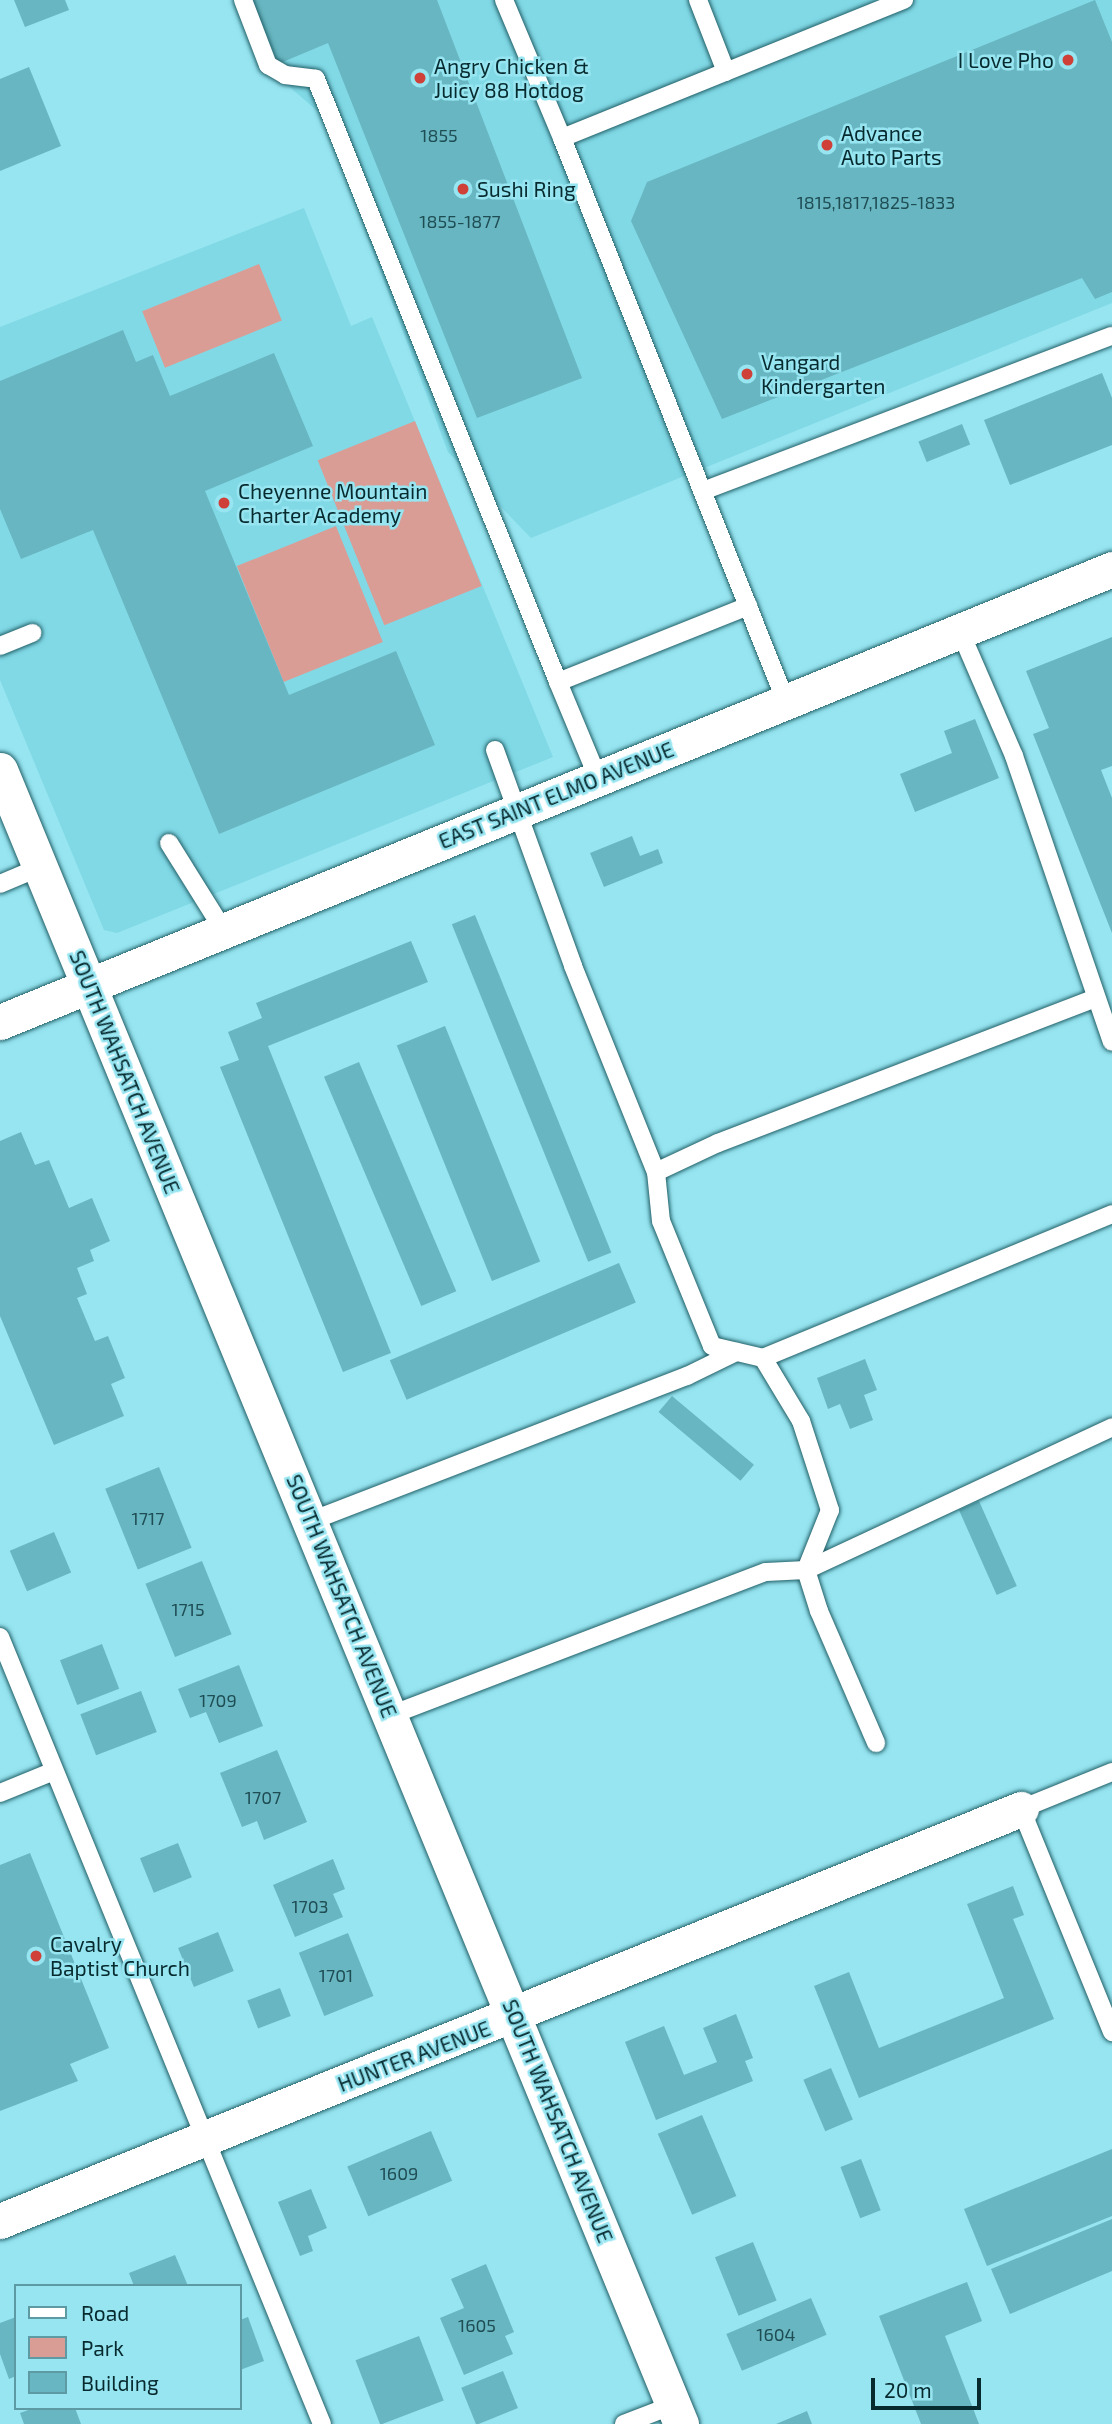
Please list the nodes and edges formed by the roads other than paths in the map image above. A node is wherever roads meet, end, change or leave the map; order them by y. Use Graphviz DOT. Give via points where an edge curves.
graph roads {
  1 [pos="243,0"];
  2 [pos="503,0"];
  3 [pos="698,0"];
  4 [pos="904,0"];
  5 [pos="726,72"];
  6 [pos="562,138"];
  7 [pos="1112,336"];
  8 [pos="703,491"];
  9 [pos="1112,569"];
  10 [pos="748,606"];
  11 [pos="960,631"];
  12 [pos="32,633"];
  13 [pos="0,646"];
  14 [pos="558,682"];
  15 [pos="786,702"];
  16 [pos="495,750"];
  17 [pos="0,770"];
  18 [pos="598,778"];
  19 [pos="519,810"];
  20 [pos="169,844"];
  21 [pos="40,867"];
  22 [pos="0,884"];
  23 [pos="224,931"];
  24 [pos="90,986"];
  25 [pos="1094,999"];
  26 [pos="0,1022"];
  27 [pos="1112,1042"];
  28 [pos="656,1172"];
  29 [pos="1112,1214"];
  30 [pos="736,1352"];
  31 [pos="763,1358"];
  32 [pos="1112,1427"];
  33 [pos="311,1521"];
  34 [pos="806,1570"];
  35 [pos="0,1637"];
  36 [pos="391,1715"];
  37 [pos="876,1743"];
  38 [pos="54,1771"];
  39 [pos="1112,1772"];
  40 [pos="0,1793"];
  41 [pos="1021,1809"];
  42 [pos="516,2016"];
  43 [pos="1112,2032"];
  44 [pos="204,2138"];
  45 [pos="0,2221"];
  46 [pos="677,2414"];
  47 [pos="322,2424"];
  48 [pos="624,2424"];
  1 -- 14 [label="lane" via="268,65 285,75 316,79"];
  2 -- 6 [label="lane"];
  3 -- 5 [label="lane"];
  4 -- 5 [label="lane"];
  5 -- 6 [label="lane"];
  6 -- 8 [label="lane"];
  7 -- 8 [label="lane"];
  8 -- 10 [label="lane"];
  9 -- 11 [label="street, EAST SAINT ELMO AVENUE"];
  10 -- 14 [label="lane"];
  10 -- 15 [label="lane"];
  11 -- 15 [label="street, EAST SAINT ELMO AVENUE"];
  11 -- 25 [label="lane" via="1014,756"];
  12 -- 13 [label="lane"];
  14 -- 18 [label="lane"];
  15 -- 18 [label="street, EAST SAINT ELMO AVENUE"];
  16 -- 19 [label="lane"];
  17 -- 21 [label="street, SOUTH WAHSATCH AVENUE"];
  18 -- 19 [label="street, EAST SAINT ELMO AVENUE"];
  19 -- 23 [label="street, EAST SAINT ELMO AVENUE"];
  19 -- 28 [label="lane" via="573,966"];
  20 -- 23 [label="lane"];
  21 -- 22 [label="lane"];
  21 -- 24 [label="street, SOUTH WAHSATCH AVENUE"];
  23 -- 24 [label="street, EAST SAINT ELMO AVENUE"];
  24 -- 26 [label="street, EAST SAINT ELMO AVENUE"];
  24 -- 33 [label="street, SOUTH WAHSATCH AVENUE"];
  25 -- 27 [label="lane"];
  25 -- 28 [label="lane" via="718,1143"];
  28 -- 30 [label="lane" via="661,1221 712,1346"];
  29 -- 31 [label="lane"];
  30 -- 31 [label="lane"];
  30 -- 33 [label="lane" via="687,1376"];
  31 -- 34 [label="lane" via="801,1421 830,1510"];
  32 -- 34 [label="lane"];
  33 -- 36 [label="street, SOUTH WAHSATCH AVENUE"];
  34 -- 36 [label="lane" via="766,1572"];
  34 -- 37 [label="lane"];
  35 -- 38 [label="lane"];
  36 -- 42 [label="street, SOUTH WAHSATCH AVENUE"];
  38 -- 40 [label="lane"];
  38 -- 44 [label="lane"];
  39 -- 41 [label="lane"];
  41 -- 42 [label="street, HUNTER AVENUE"];
  41 -- 43 [label="lane"];
  42 -- 44 [label="street, HUNTER AVENUE"];
  42 -- 46 [label="street, SOUTH WAHSATCH AVENUE"];
  44 -- 45 [label="street, HUNTER AVENUE"];
  44 -- 47 [label="lane"];
  46 -- 48 [label="lane"];
}
